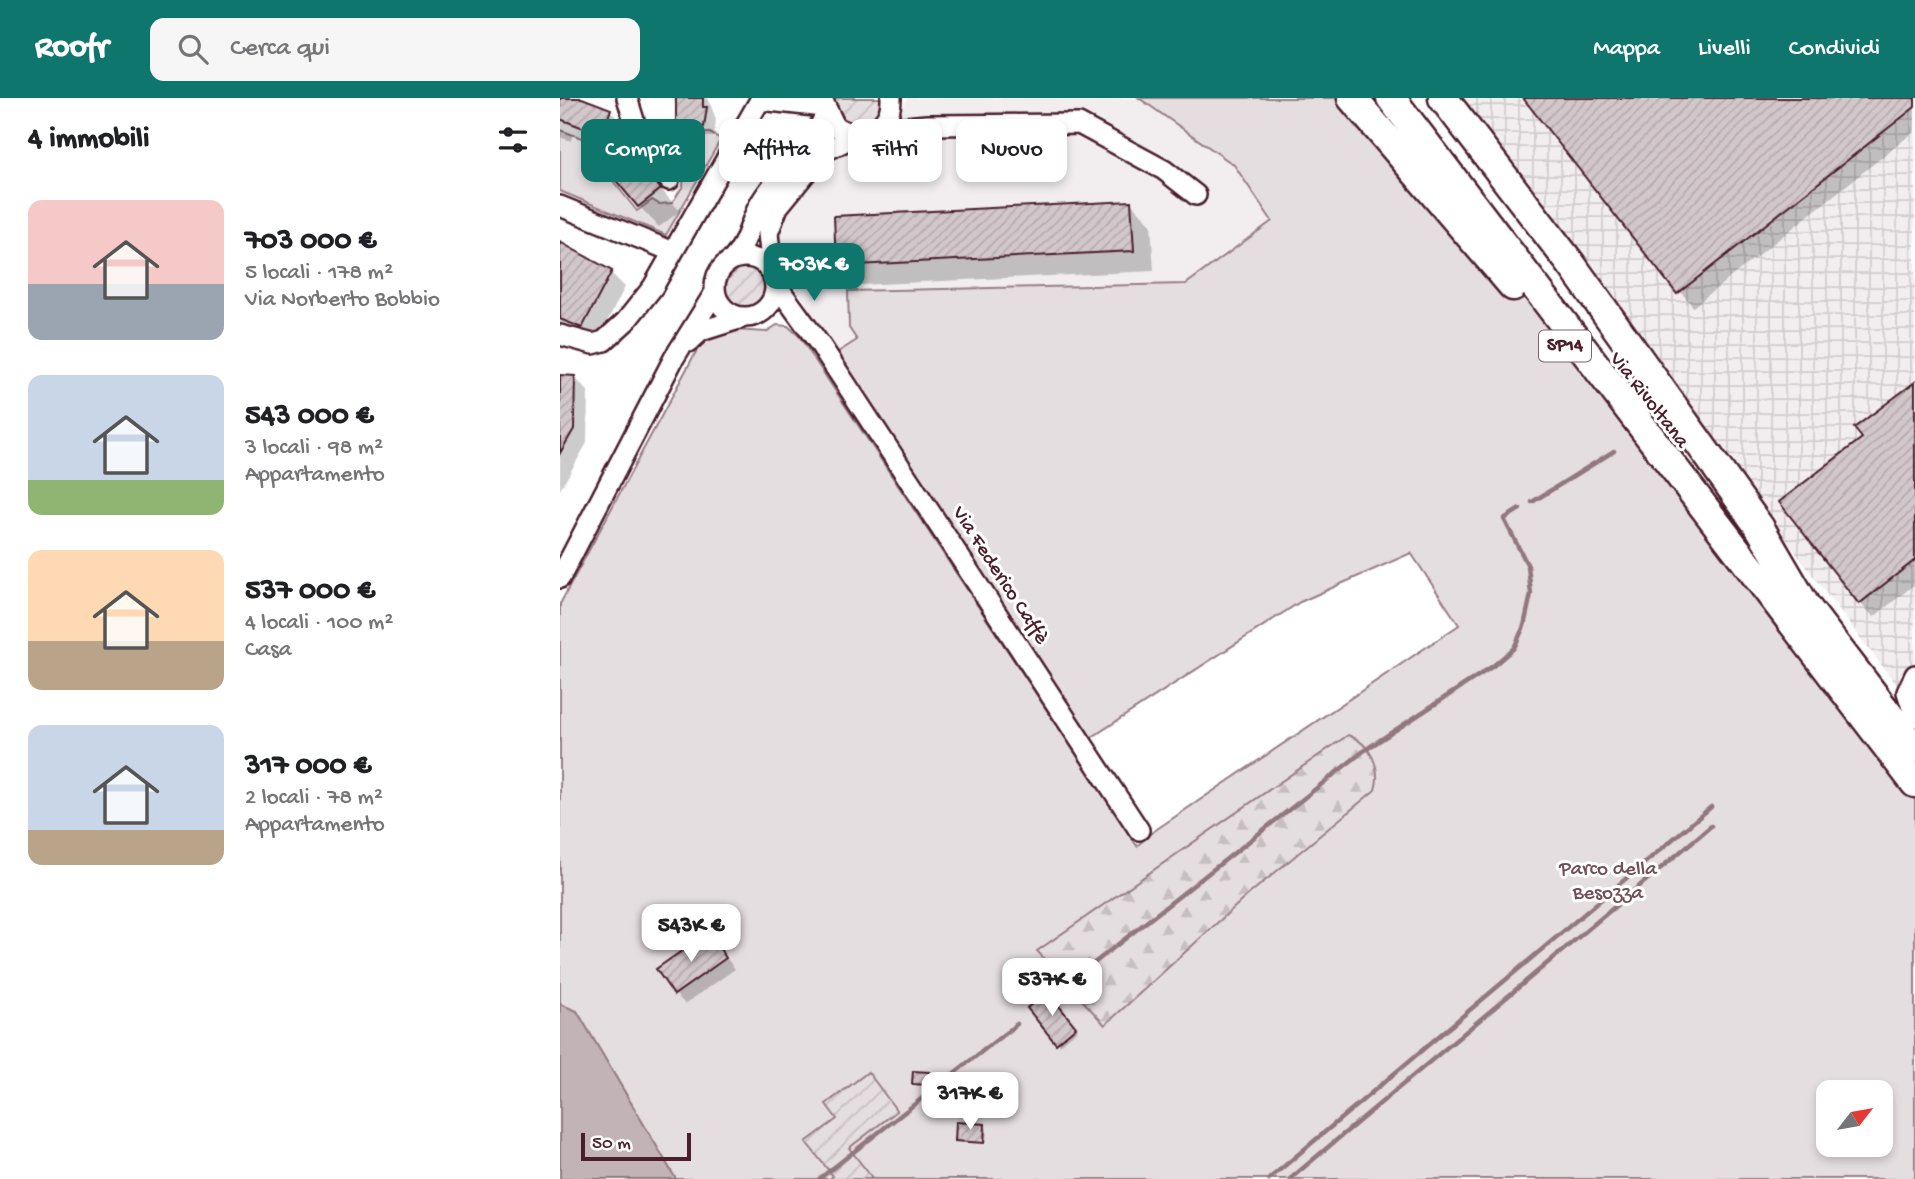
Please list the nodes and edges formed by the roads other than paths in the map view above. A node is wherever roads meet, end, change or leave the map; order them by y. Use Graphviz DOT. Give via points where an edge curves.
graph roads {
  1 [pos="627,98"];
  2 [pos="1352,98"];
  3 [pos="1391,98"];
  4 [pos="1415,98"];
  5 [pos="1443,98"];
  6 [pos="771,99"];
  7 [pos="892,103"];
  8 [pos="825,106"];
  9 [pos="634,119"];
  10 [pos="878,119"];
  11 [pos="909,119"];
  12 [pos="942,126"];
  13 [pos="848,131"];
  14 [pos="848,140"];
  15 [pos="1196,195"];
  16 [pos="560,206"];
  17 [pos="671,251"];
  18 [pos="732,260"];
  19 [pos="774,277"];
  20 [pos="715,292"];
  21 [pos="750,316"];
  22 [pos="560,335"];
  23 [pos="821,346"];
  24 [pos="674,358"];
  25 [pos="560,578"];
  26 [pos="1774,596"];
  27 [pos="1805,605"];
  28 [pos="1913,679"];
  29 [pos="1915,717"];
  30 [pos="1915,749"];
  31 [pos="1915,783"];
  32 [pos="1139,830"];
  1 -- 9 [label="street"];
  2 -- 26 [label="highway, SP14" via="1586,371 1723,546"];
  3 -- 26 [label="highway, Via Rivoltana / SP14"];
  4 -- 27 [label="highway, Via Rivoltana / SP14"];
  5 -- 27 [label="highway, SP14" via="1571,264 1760,528"];
  6 -- 8 [label="street"];
  6 -- 17 [label="street"];
  7 -- 10 [label="street"];
  7 -- 11 [label="street"];
  8 -- 13 [label="street" via="842,131"];
  8 -- 18 [label="street" via="817,130 762,200 743,248"];
  12 -- 15 [label="street" via="1079,124 1164,170"];
  14 -- 19 [label="street" via="823,152 778,207 768,233"];
  16 -- 17 [label="street"];
  17 -- 22 [label="street" via="653,287 614,334 593,344"];
  18 -- 19 [label="street" via="750,257 766,265"];
  18 -- 20 [label="street" via="718,273"];
  19 -- 21 [label="street" via="772,302"];
  19 -- 23 [label="street"];
  20 -- 21 [label="street" via="724,310"];
  20 -- 24 [label="street"];
  21 -- 23 [label="street" via="794,321"];
  21 -- 24 [label="street" via="701,331"];
  23 -- 32 [label="street, Via Federico Caffè"];
  24 -- 25 [label="street"];
  26 -- 31 [label="highway, SP14"];
  27 -- 30 [label="highway, SP14"];
  28 -- 29 [label="street" via="1908,701"];
}
